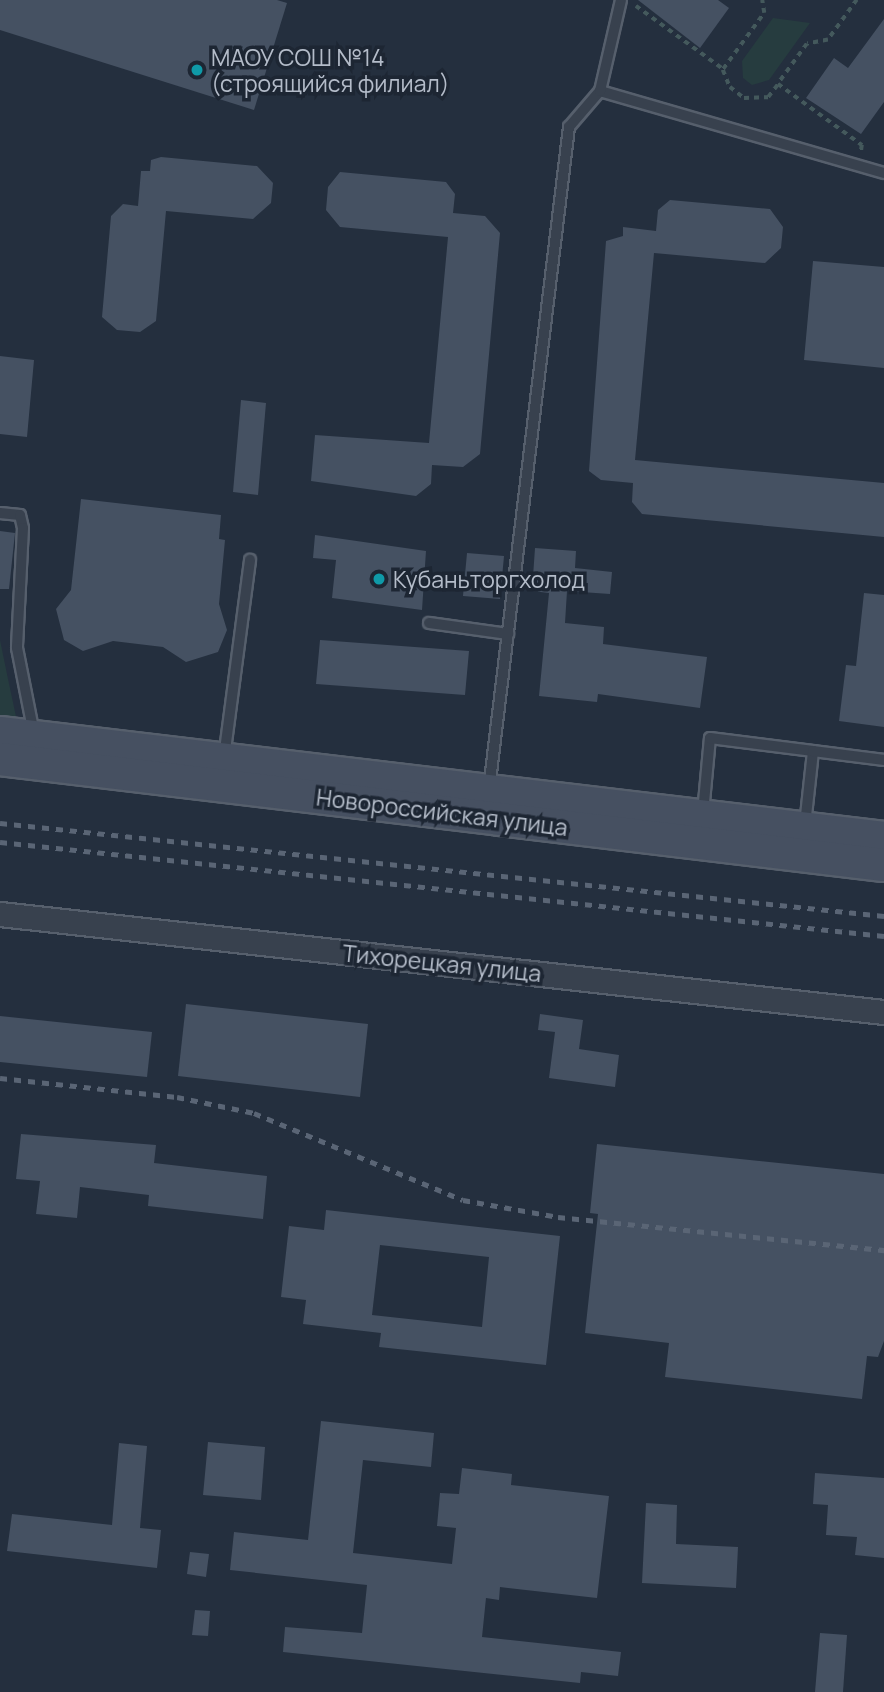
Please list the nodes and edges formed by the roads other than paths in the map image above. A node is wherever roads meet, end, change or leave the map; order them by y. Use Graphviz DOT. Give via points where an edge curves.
graph roads {
  1 [pos="621,0"];
  2 [pos="600,91"];
  3 [pos="884,173"];
  4 [pos="0,513"];
  5 [pos="250,560"];
  6 [pos="429,623"];
  7 [pos="508,634"];
  8 [pos="0,733"];
  9 [pos="34,737"];
  10 [pos="813,751"];
  11 [pos="0,759"];
  12 [pos="884,760"];
  13 [pos="224,761"];
  14 [pos="488,806"];
  15 [pos="703,816"];
  16 [pos="884,838"];
  17 [pos="803,841"];
  18 [pos="884,865"];
  19 [pos="0,914"];
  20 [pos="884,1012"];
  1 -- 2 [label="lane"];
  2 -- 3 [label="lane"];
  2 -- 7 [label="lane" via="569,127"];
  4 -- 9 [label="lane" via="20,515 18,648"];
  5 -- 13 [label="lane"];
  6 -- 7 [label="lane"];
  7 -- 14 [label="lane"];
  8 -- 9 [label="main road, Новороссийская улица"];
  9 -- 13 [label="main road, Новороссийская улица"];
  10 -- 12 [label="lane"];
  10 -- 15 [label="lane" via="710,738"];
  10 -- 17 [label="lane"];
  11 -- 14 [label="main road, Новороссийская улица"];
  13 -- 14 [label="main road, Новороссийская улица"];
  14 -- 15 [label="main road, Новороссийская улица"];
  14 -- 17 [label="main road, Новороссийская улица"];
  15 -- 17 [label="main road, Новороссийская улица"];
  16 -- 17 [label="main road, Новороссийская улица"];
  17 -- 18 [label="main road, Новороссийская улица"];
  19 -- 20 [label="street, Тихорецкая улица"];
}
